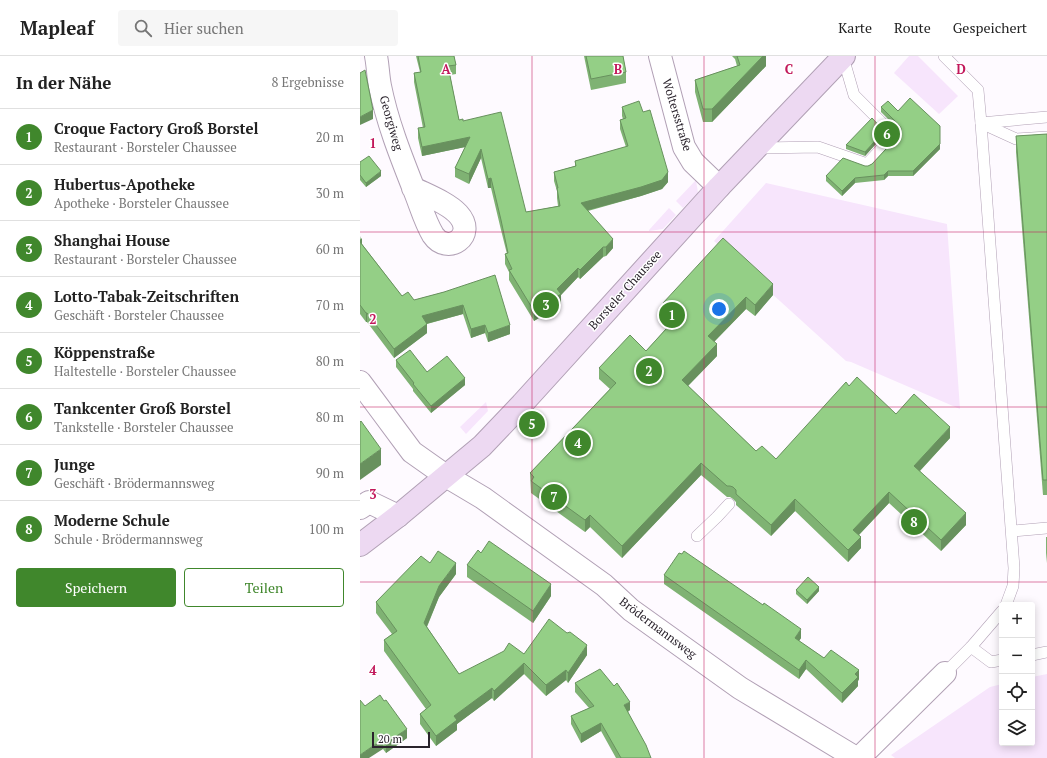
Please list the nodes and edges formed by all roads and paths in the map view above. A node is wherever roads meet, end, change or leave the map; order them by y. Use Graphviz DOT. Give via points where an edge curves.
graph roads {
  1 [pos="376,56"];
  2 [pos="660,56"];
  3 [pos="944,56"];
  4 [pos="843,57"];
  5 [pos="1047,117"];
  6 [pos="980,123"];
  7 [pos="1047,137"];
  8 [pos="757,148"];
  9 [pos="719,186"];
  10 [pos="413,188"];
  11 [pos="360,382"];
  12 [pos="446,476"];
  13 [pos="729,504"];
  14 [pos="360,508"];
  15 [pos="398,516"];
  16 [pos="1047,528"];
  17 [pos="1012,531"];
  18 [pos="697,536"];
  19 [pos="360,545"];
  20 [pos="1007,602"];
  21 [pos="999,615"];
  22 [pos="972,647"];
  23 [pos="1047,652"];
  24 [pos="1035,654"];
  25 [pos="999,660"];
  26 [pos="945,673"];
  27 [pos="857,758"];
  1 -- 10 [label="street, Georgiweg" via="380,86 392,132"];
  2 -- 9 [label="street, Woltersstraße" via="684,147 693,162"];
  3 -- 6 [label="lane" via="978,90"];
  4 -- 8 [label="main road, Borsteler Chaussee"];
  4 -- 8 [label="lane" via="854,95 894,135 867,164 818,147"];
  5 -- 6 [label="lane"];
  6 -- 7 [label="lane" via="1016,139"];
  6 -- 17 [label="lane"];
  8 -- 9 [label="main road, Borsteler Chaussee"];
  9 -- 12 [label="main road, Borsteler Chaussee" via="522,404 482,446"];
  11 -- 12 [label="street, Brödermannsweg" via="412,452"];
  12 -- 15 [label="main road, Borsteler Chaussee"];
  12 -- 27 [label="street, Brödermannsweg" via="483,498 604,585 631,610 740,688"];
  13 -- 18 [label="lane"];
  14 -- 15 [label="street" via="369,502"];
  15 -- 19 [label="main road, Borsteler Chaussee"];
  16 -- 17 [label="lane"];
  17 -- 20 [label="lane" via="1013,586"];
  21 -- 22 [label="lane"];
  22 -- 25 [label="lane" via="990,662"];
  22 -- 26 [label="lane"];
  23 -- 24 [label="lane"];
  26 -- 27 [label="street, Brödermannsweg"];
}
